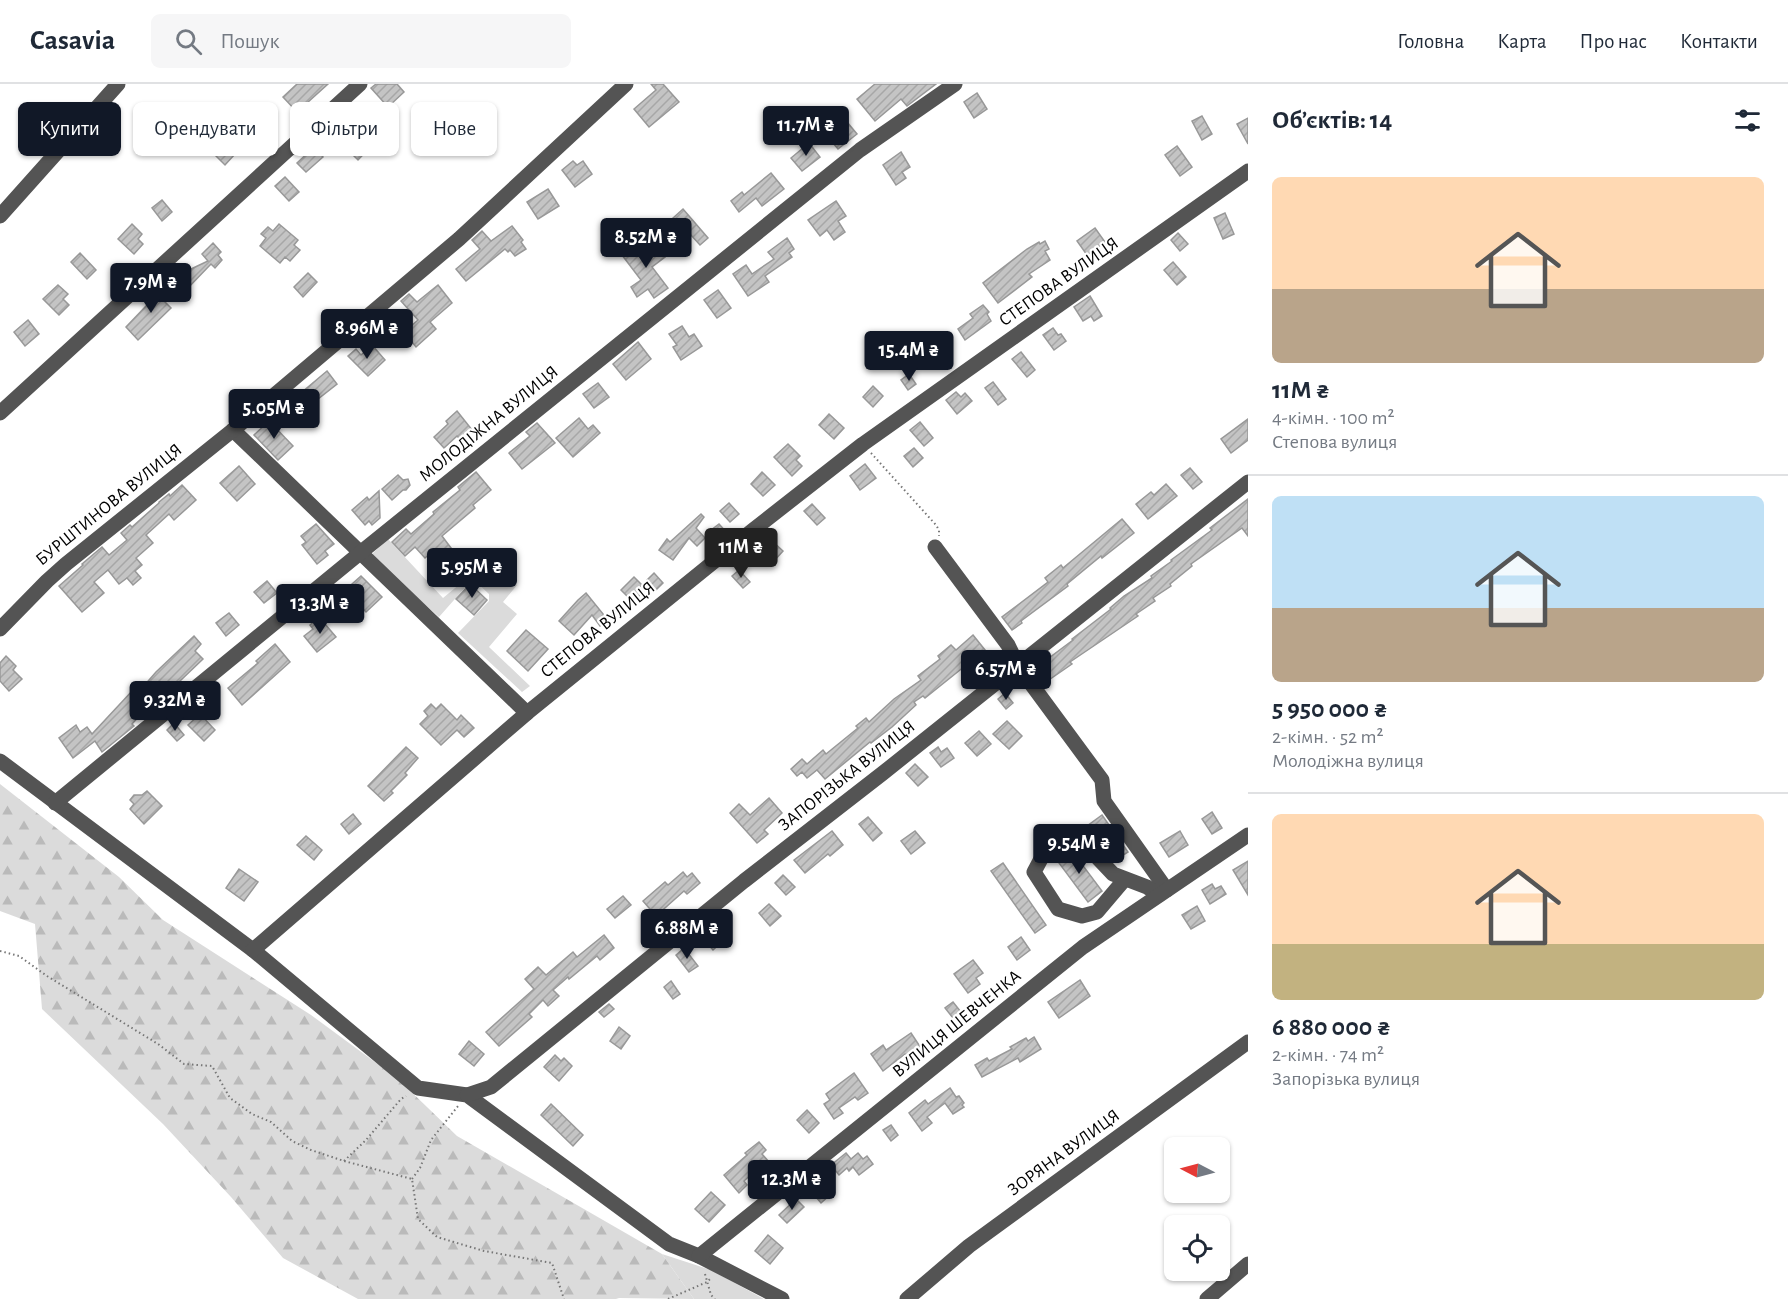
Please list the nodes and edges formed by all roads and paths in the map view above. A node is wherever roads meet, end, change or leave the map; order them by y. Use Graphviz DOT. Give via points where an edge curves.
graph roads {
  1 [pos="118,84"];
  2 [pos="360,84"];
  3 [pos="626,84"];
  4 [pos="955,84"];
  5 [pos="1248,171"];
  6 [pos="1,211"];
  7 [pos="0,412"];
  8 [pos="233,430"];
  9 [pos="863,444"];
  10 [pos="1248,482"];
  11 [pos="935,548"];
  12 [pos="360,553"];
  13 [pos="0,629"];
  14 [pos="1017,666"];
  15 [pos="527,713"];
  16 [pos="0,761"];
  17 [pos="55,803"];
  18 [pos="1248,835"];
  19 [pos="1125,879"];
  20 [pos="1163,892"];
  21 [pos="253,950"];
  22 [pos="0,951"];
  23 [pos="1248,1042"];
  24 [pos="418,1088"];
  25 [pos="468,1095"];
  26 [pos="344,1161"];
  27 [pos="412,1179"];
  28 [pos="699,1256"];
  29 [pos="1248,1264"];
  30 [pos="721,1267"];
  31 [pos="707,1282"];
  32 [pos="564,1299"];
  33 [pos="668,1299"];
  34 [pos="715,1299"];
  35 [pos="782,1299"];
  36 [pos="907,1299"];
  37 [pos="1207,1299"];
  1 -- 6 [label="street"];
  2 -- 7 [label="street"];
  3 -- 8 [label="street, БУРШТИНОВА ВУЛИЦЯ" via="459,239"];
  4 -- 12 [label="street, МОЛОДІЖНА ВУЛИЦЯ" via="860,150"];
  5 -- 9 [label="street, СТЕПОВА ВУЛИЦЯ"];
  8 -- 12 [label="street"];
  8 -- 13 [label="street, БУРШТИНОВА ВУЛИЦЯ" via="46,581"];
  9 -- 11 [label="path" via="936,525 939,535"];
  9 -- 15 [label="street, СТЕПОВА ВУЛИЦЯ"];
  10 -- 14 [label="street, ЗАПОРІЗЬКА ВУЛИЦЯ"];
  11 -- 14 [label="street" via="1008,645"];
  12 -- 15 [label="street"];
  12 -- 17 [label="street, МОЛОДІЖНА ВУЛИЦЯ"];
  14 -- 20 [label="street" via="1102,780 1104,801"];
  14 -- 25 [label="street, ЗАПОРІЗЬКА ВУЛИЦЯ" via="491,1087"];
  15 -- 21 [label="street, СТЕПОВА ВУЛИЦЯ"];
  16 -- 17 [label="street"];
  17 -- 21 [label="street"];
  18 -- 20 [label="street, ВУЛИЦЯ ШЕВЧЕНКА"];
  19 -- 19 [label="street" via="1113,874 1088,845 1077,841 1059,842 1042,857 1034,872 1058,909 1082,915 1097,912"];
  19 -- 20 [label="street"];
  20 -- 28 [label="street, ВУЛИЦЯ ШЕВЧЕНКА" via="1083,947"];
  21 -- 24 [label="street"];
  22 -- 26 [label="path" via="19,956 184,1064 212,1066 230,1098 252,1114 272,1122 292,1141"];
  23 -- 36 [label="street, ЗОРЯНА ВУЛИЦЯ" via="969,1246"];
  24 -- 25 [label="street"];
  24 -- 26 [label="path" via="401,1099"];
  25 -- 27 [label="path" via="431,1140"];
  25 -- 28 [label="street" via="669,1244"];
  26 -- 27 [label="path"];
  27 -- 32 [label="path" via="418,1219 437,1237 484,1251 552,1263"];
  28 -- 30 [label="street"];
  28 -- 31 [label="path"];
  29 -- 37 [label="street"];
  30 -- 31 [label="path"];
  30 -- 35 [label="street"];
  31 -- 33 [label="path"];
  31 -- 34 [label="path"];
}
